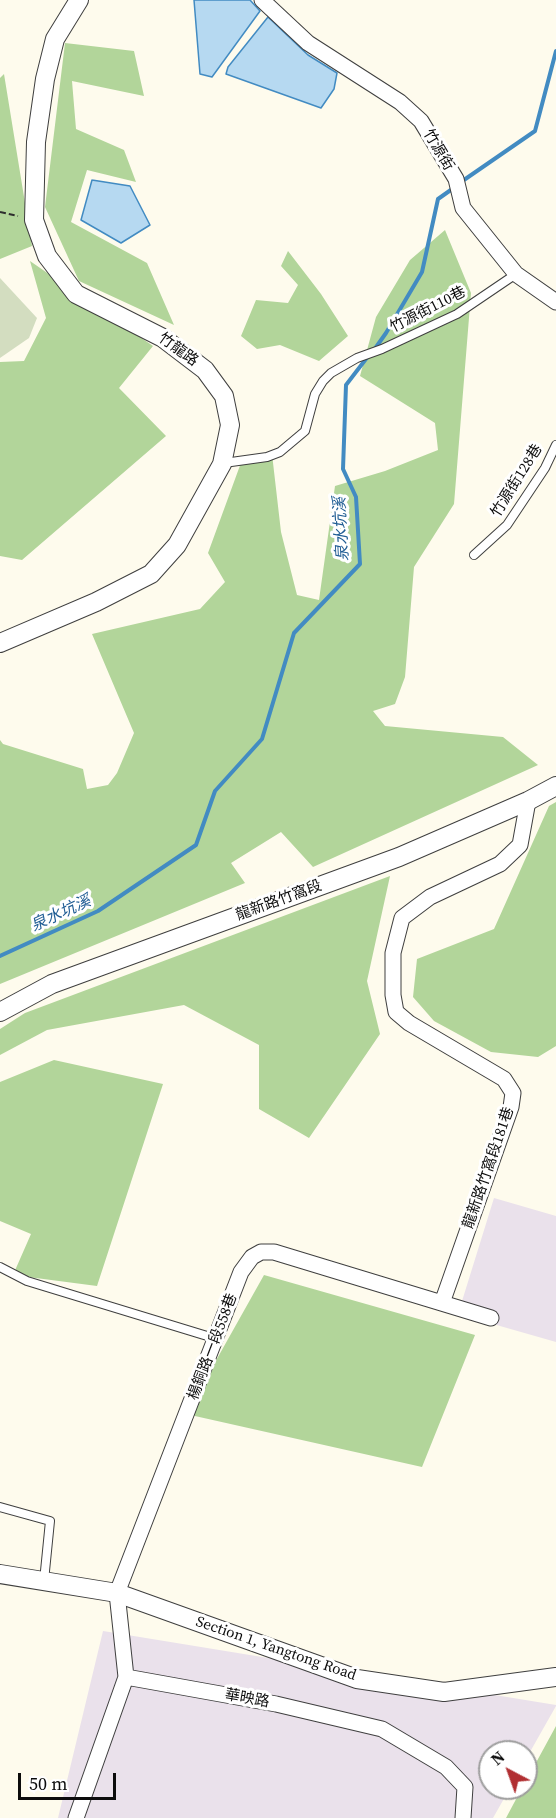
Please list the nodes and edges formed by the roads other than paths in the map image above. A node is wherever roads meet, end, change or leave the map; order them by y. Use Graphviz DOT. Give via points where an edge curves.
graph roads {
  1 [pos="79,0"];
  2 [pos="262,0"];
  3 [pos="516,274"];
  4 [pos="556,302"];
  5 [pos="556,445"];
  6 [pos="222,464"];
  7 [pos="474,555"];
  8 [pos="0,643"];
  9 [pos="556,786"];
  10 [pos="528,801"];
  11 [pos="0,1012"];
  12 [pos="0,1267"];
  13 [pos="442,1303"];
  14 [pos="491,1318"];
  15 [pos="217,1339"];
  16 [pos="0,1507"];
  17 [pos="0,1574"];
  18 [pos="44,1581"];
  19 [pos="117,1593"];
  20 [pos="126,1677"];
  21 [pos="556,1677"];
  22 [pos="76,1818"];
  23 [pos="463,1818"];
  1 -- 6 [label="street, 竹龍路" via="54,39 45,79 36,142 33,220 47,256 76,294 163,338 205,370 224,396 230,425"];
  2 -- 3 [label="street, 竹源街" via="308,44 400,102 421,121 457,187 463,208"];
  3 -- 4 [label="street, 竹源街"];
  3 -- 6 [label="lane, 竹源街110巷" via="457,314 357,358 323,381 315,394 305,430 290,446 267,457"];
  5 -- 7 [label="lane, 竹源街128巷" via="507,525"];
  6 -- 8 [label="street, 竹龍路" via="177,545 151,574"];
  9 -- 10 [label="street, 龍新路竹窩段"];
  10 -- 11 [label="street, 龍新路竹窩段" via="399,857 52,984"];
  10 -- 13 [label="street, 龍新路竹窩段181巷" via="520,845 500,864 430,897 402,918 393,953 396,1012 504,1079 513,1093 512,1107"];
  12 -- 15 [label="lane" via="27,1281"];
  13 -- 14 [label="street, 楊銅路一段558巷"];
  13 -- 15 [label="street, 楊銅路一段558巷" via="274,1252 261,1252 241,1272"];
  15 -- 19 [label="street, 楊銅路一段558巷"];
  16 -- 18 [label="lane" via="50,1521"];
  17 -- 18 [label="street, Section 1, Yangtong Road"];
  18 -- 19 [label="street, Section 1, Yangtong Road"];
  19 -- 20 [label="street, 楊銅路一段558巷"];
  19 -- 21 [label="street, Section 1, Yangtong Road" via="357,1679 444,1692"];
  20 -- 22 [label="street"];
  20 -- 23 [label="street, 華映路" via="276,1704 382,1729 446,1767 465,1787"];
}
